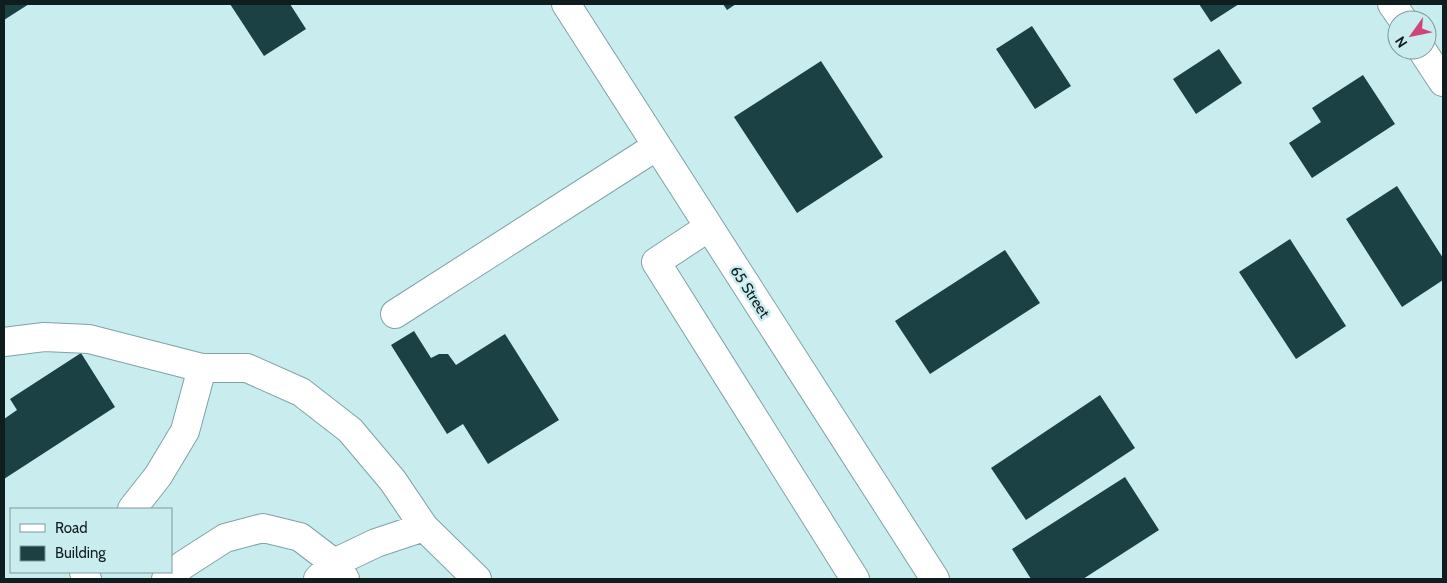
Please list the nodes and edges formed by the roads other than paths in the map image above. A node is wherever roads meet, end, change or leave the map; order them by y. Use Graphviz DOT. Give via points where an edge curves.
graph roads {
  1 [pos="566,4"];
  2 [pos="1429,60"];
  3 [pos="1443,82"];
  4 [pos="657,146"];
  5 [pos="709,227"];
  6 [pos="395,314"];
  7 [pos="4,342"];
  8 [pos="202,368"];
  9 [pos="133,508"];
  10 [pos="424,526"];
  11 [pos="332,574"];
  12 [pos="166,579"];
  13 [pos="477,579"];
  14 [pos="855,579"];
  15 [pos="935,579"];
  1 -- 4 [label="street, 65 Street"];
  2 -- 3 [label="street"];
  4 -- 5 [label="street, 65 Street"];
  4 -- 6 [label="street"];
  5 -- 14 [label="street" via="656,262"];
  5 -- 15 [label="street, 65 Street"];
  7 -- 8 [label="street" via="44,337 89,339"];
  8 -- 9 [label="street" via="185,431 158,476"];
  8 -- 10 [label="street" via="247,368 301,392 350,430 393,481"];
  10 -- 11 [label="street" via="376,543"];
  10 -- 13 [label="street"];
  11 -- 12 [label="street" via="300,537 263,528 225,538"];
}
